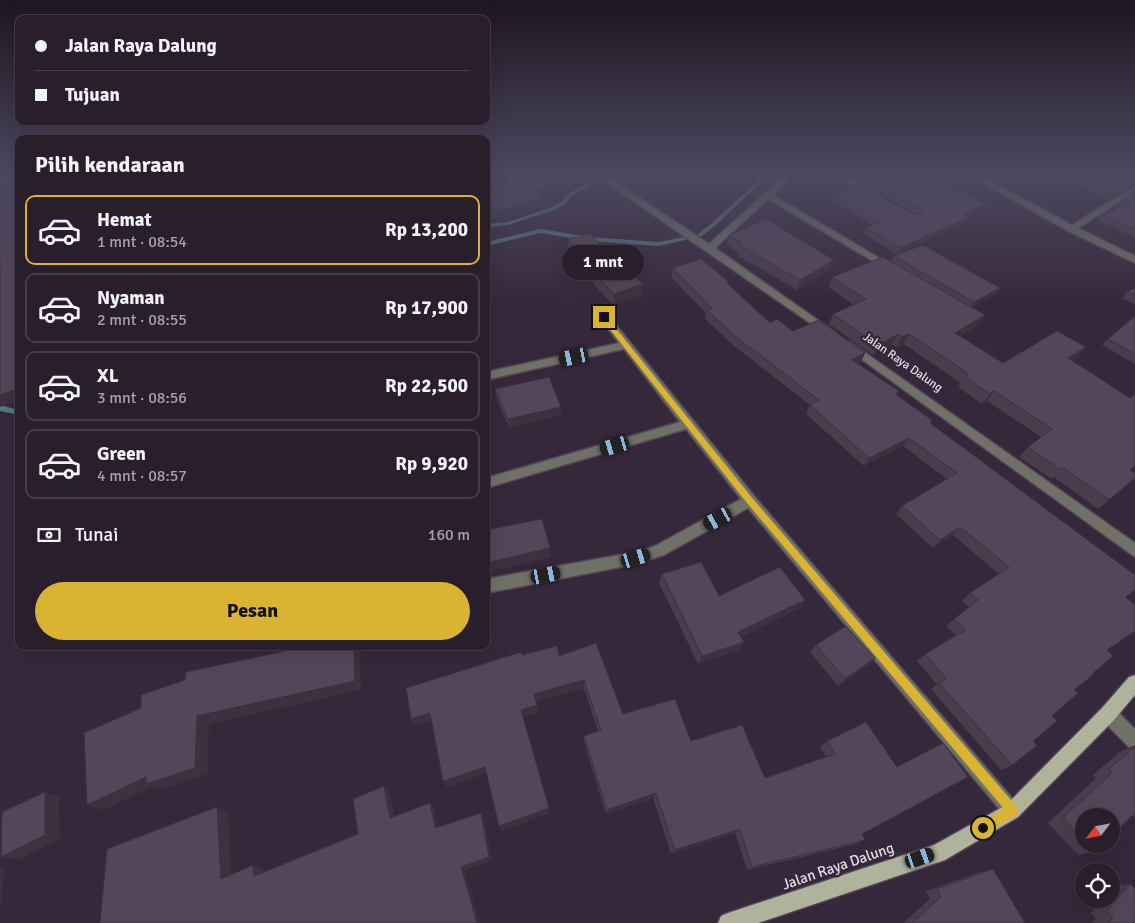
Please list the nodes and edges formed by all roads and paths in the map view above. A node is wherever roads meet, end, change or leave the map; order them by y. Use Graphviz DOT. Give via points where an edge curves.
graph roads {
  1 [pos="662,217"];
  2 [pos="743,217"];
  3 [pos="805,217"];
  4 [pos="1049,217"];
  5 [pos="1090,217"];
  6 [pos="1071,229"];
  7 [pos="709,248"];
  8 [pos="1135,260"];
  9 [pos="900,273"];
  10 [pos="604,317"];
  11 [pos="627,346"];
  12 [pos="490,375"];
  13 [pos="688,424"];
  14 [pos="490,482"];
  15 [pos="750,501"];
  16 [pos="1135,551"];
  17 [pos="492,585"];
  18 [pos="1135,683"];
  19 [pos="1108,714"];
  20 [pos="1135,741"];
  21 [pos="1012,811"];
  22 [pos="728,923"];
  1 -- 7 [label="street, Jalan Raya Dalung"];
  2 -- 7 [label="street"];
  3 -- 9 [label="street"];
  4 -- 6 [label="street"];
  5 -- 6 [label="street"];
  6 -- 8 [label="street"];
  7 -- 16 [label="street, Jalan Raya Dalung" via="978,436"];
  10 -- 11 [label="street"];
  11 -- 12 [label="street"];
  11 -- 13 [label="street"];
  13 -- 14 [label="street"];
  13 -- 15 [label="street"];
  15 -- 17 [label="street" via="659,551"];
  15 -- 21 [label="street"];
  18 -- 19 [label="main road, Jalan Raya Dalung"];
  19 -- 20 [label="street"];
  19 -- 21 [label="main road, Jalan Raya Dalung"];
  21 -- 22 [label="main road, Jalan Raya Dalung" via="938,853"];
}
